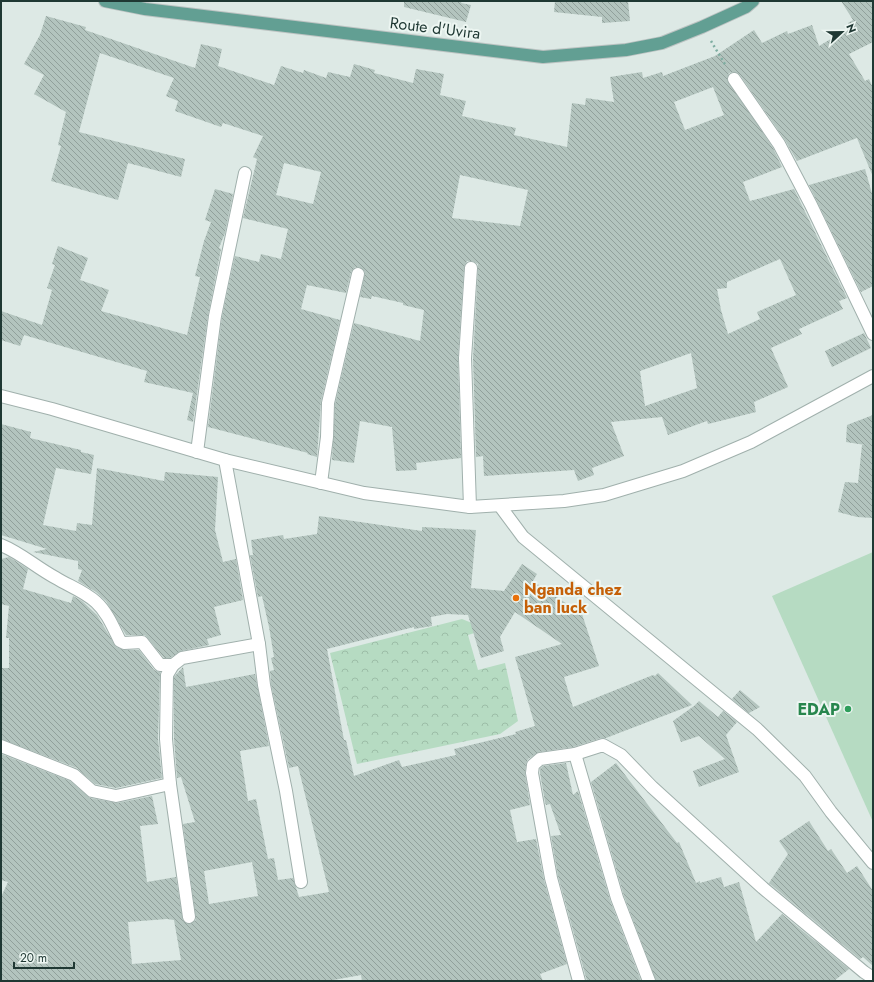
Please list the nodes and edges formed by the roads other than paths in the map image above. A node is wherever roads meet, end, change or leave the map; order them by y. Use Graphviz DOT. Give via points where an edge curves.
graph roads {
  1 [pos="105,1"];
  2 [pos="753,1"];
  3 [pos="734,79"];
  4 [pos="245,173"];
  5 [pos="471,268"];
  6 [pos="358,274"];
  7 [pos="873,334"];
  8 [pos="873,376"];
  9 [pos="1,396"];
  10 [pos="197,452"];
  11 [pos="225,460"];
  12 [pos="321,483"];
  13 [pos="500,506"];
  14 [pos="470,507"];
  15 [pos="1,545"];
  16 [pos="259,644"];
  17 [pos="173,665"];
  18 [pos="1,746"];
  19 [pos="575,754"];
  20 [pos="170,784"];
  21 [pos="873,863"];
  22 [pos="301,882"];
  23 [pos="189,917"];
  24 [pos="873,978"];
  25 [pos="579,981"];
  26 [pos="649,981"];
  1 -- 2 [label="main road, Route d'Uvira" via="145,9 543,57 626,50 662,43 702,27"];
  3 -- 7 [label="street" via="783,151"];
  4 -- 10 [label="street" via="215,316"];
  5 -- 14 [label="street" via="465,358"];
  6 -- 12 [label="street" via="328,403"];
  8 -- 13 [label="street" via="751,442 683,471 604,495"];
  9 -- 10 [label="street"];
  10 -- 11 [label="street"];
  11 -- 12 [label="street"];
  11 -- 16 [label="street"];
  12 -- 14 [label="street" via="364,493"];
  13 -- 14 [label="street"];
  13 -- 21 [label="street" via="523,538 757,728 805,776"];
  15 -- 17 [label="street" via="95,601 124,644 142,642 160,665"];
  16 -- 17 [label="street" via="182,658"];
  16 -- 22 [label="street" via="264,685 286,791"];
  17 -- 20 [label="street" via="167,675 166,739"];
  18 -- 20 [label="street" via="74,775 92,791 116,796"];
  19 -- 24 [label="street" via="603,745 621,755 652,787 763,888"];
  19 -- 25 [label="street" via="540,759 533,764 532,773 551,878"];
  19 -- 26 [label="street" via="617,898"];
  20 -- 23 [label="street"];
}
